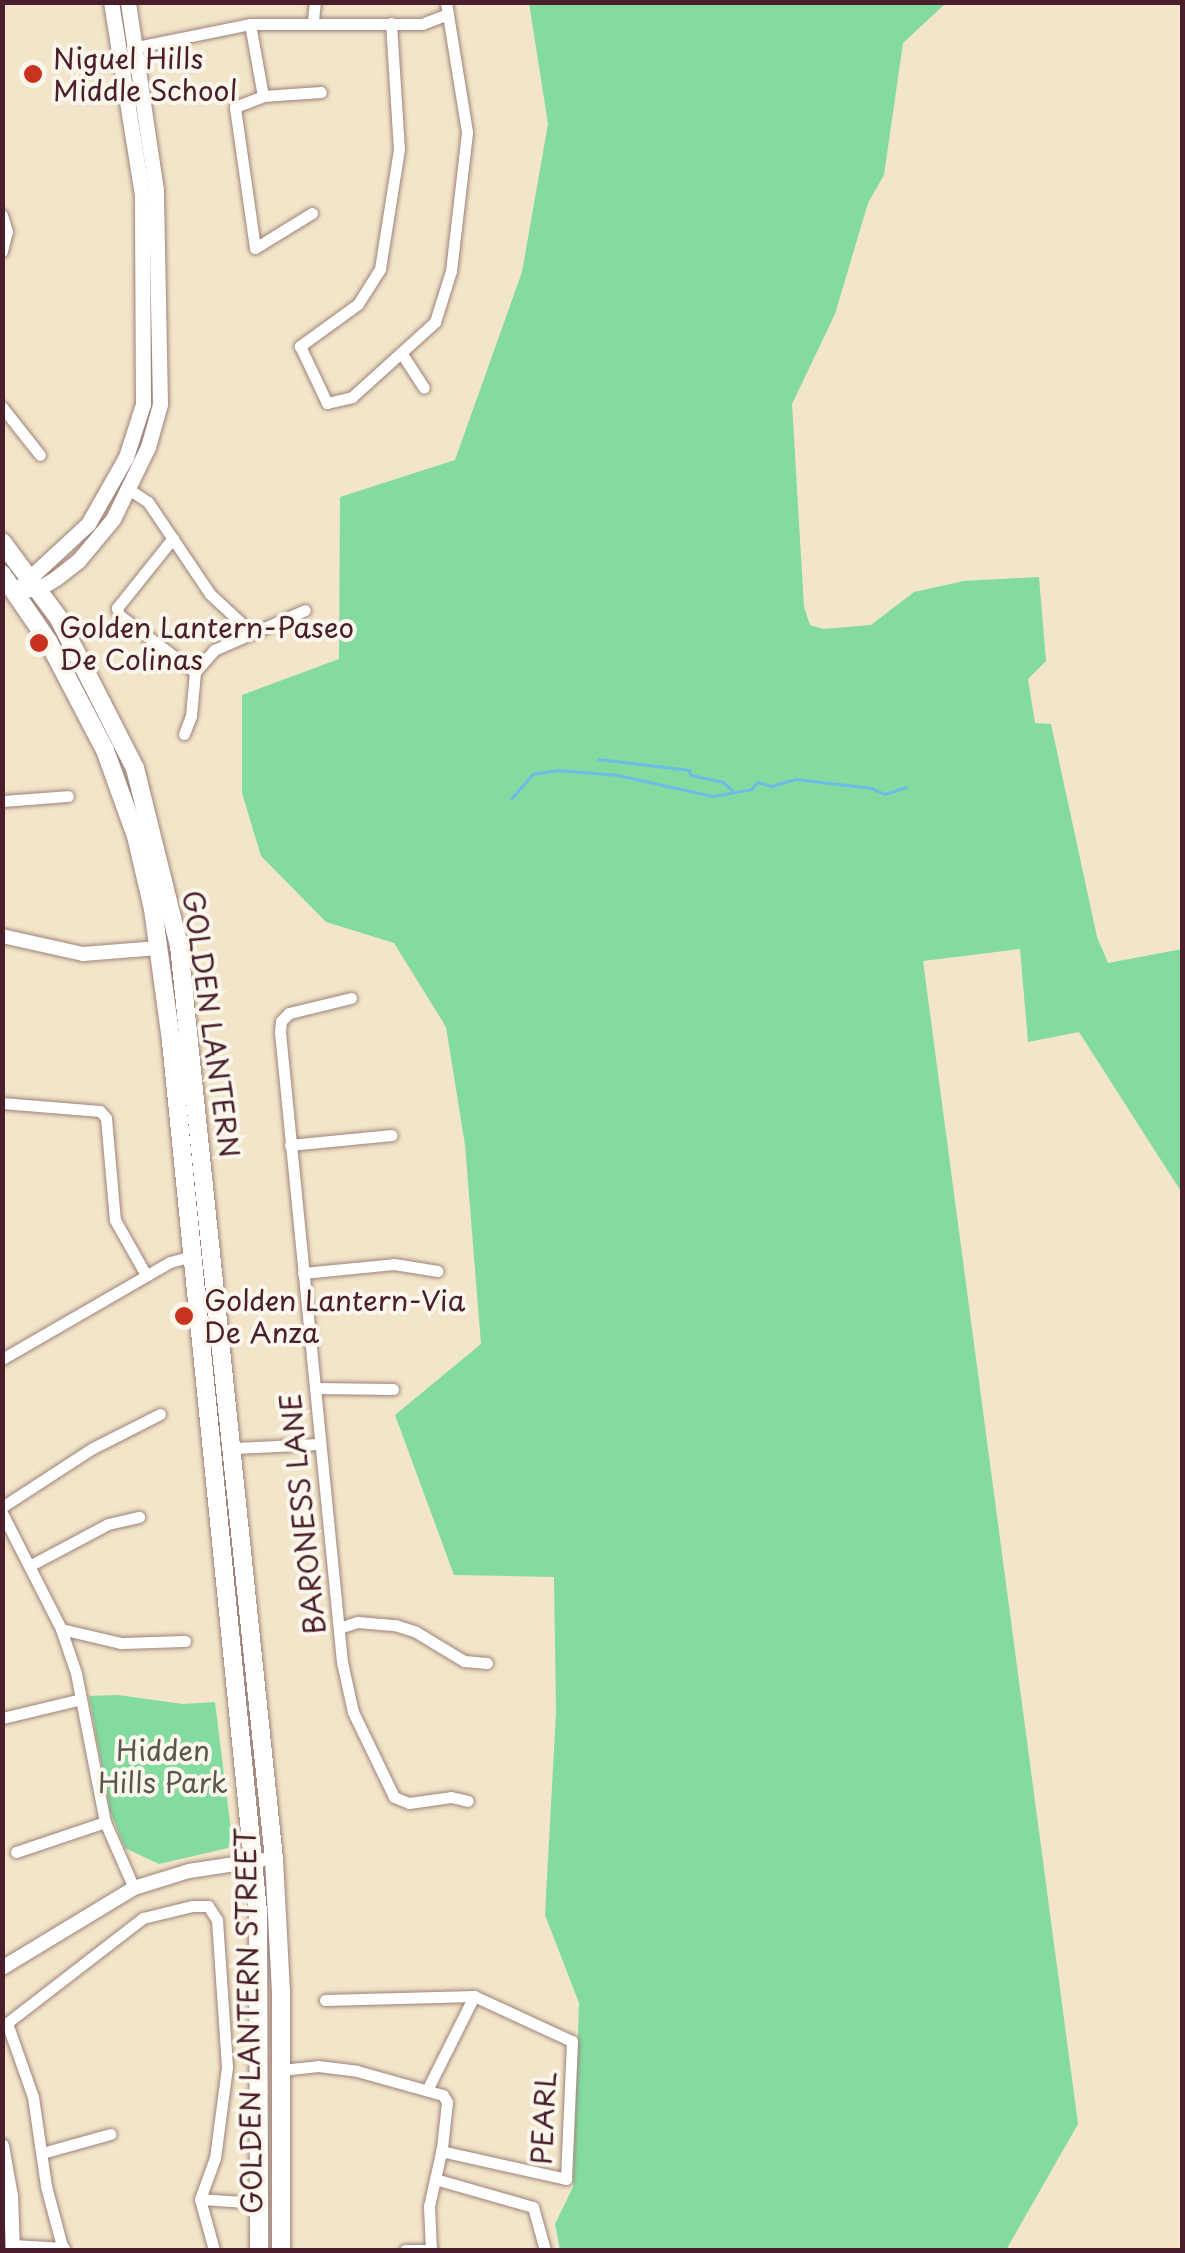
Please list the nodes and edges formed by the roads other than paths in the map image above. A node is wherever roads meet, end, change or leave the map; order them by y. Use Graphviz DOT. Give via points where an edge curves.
graph roads {
  1 [pos="111,2"];
  2 [pos="128,2"];
  3 [pos="315,2"];
  4 [pos="447,8"];
  5 [pos="313,20"];
  6 [pos="392,23"];
  7 [pos="250,24"];
  8 [pos="137,47"];
  9 [pos="120,50"];
  10 [pos="320,92"];
  11 [pos="264,96"];
  12 [pos="312,214"];
  13 [pos="2,215"];
  14 [pos="2,252"];
  15 [pos="402,354"];
  16 [pos="424,388"];
  17 [pos="2,407"];
  18 [pos="40,455"];
  19 [pos="114,482"];
  20 [pos="130,490"];
  21 [pos="173,538"];
  22 [pos="2,542"];
  23 [pos="2,574"];
  24 [pos="21,589"];
  25 [pos="306,610"];
  26 [pos="252,632"];
  27 [pos="195,672"];
  28 [pos="184,734"];
  29 [pos="68,796"];
  30 [pos="2,801"];
  31 [pos="161,863"];
  32 [pos="2,936"];
  33 [pos="158,948"];
  34 [pos="352,998"];
  35 [pos="190,1027"];
  36 [pos="2,1103"];
  37 [pos="392,1135"];
  38 [pos="290,1145"];
  39 [pos="209,1226"];
  40 [pos="213,1253"];
  41 [pos="193,1256"];
  42 [pos="437,1270"];
  43 [pos="215,1272"];
  44 [pos="303,1273"];
  45 [pos="146,1275"];
  46 [pos="2,1360"];
  47 [pos="314,1388"];
  48 [pos="393,1389"];
  49 [pos="160,1414"];
  50 [pos="211,1429"];
  51 [pos="318,1444"];
  52 [pos="235,1448"];
  53 [pos="216,1482"];
  54 [pos="2,1510"];
  55 [pos="138,1516"];
  56 [pos="31,1564"];
  57 [pos="339,1628"];
  58 [pos="61,1629"];
  59 [pos="186,1641"];
  60 [pos="487,1663"];
  61 [pos="81,1700"];
  62 [pos="2,1718"];
  63 [pos="468,1801"];
  64 [pos="105,1822"];
  65 [pos="16,1852"];
  66 [pos="274,1859"];
  67 [pos="254,1860"];
  68 [pos="134,1888"];
  69 [pos="2,1968"];
  70 [pos="474,1996"];
  71 [pos="325,2000"];
  72 [pos="281,2070"];
  73 [pos="428,2088"];
  74 [pos="110,2134"];
  75 [pos="2,2146"];
  76 [pos="442,2151"];
  77 [pos="42,2154"];
  78 [pos="435,2180"];
  79 [pos="200,2199"];
  80 [pos="259,2204"];
  81 [pos="13,2248"];
  82 [pos="63,2249"];
  83 [pos="214,2250"];
  84 [pos="259,2250"];
  85 [pos="281,2250"];
  86 [pos="404,2250"];
  87 [pos="432,2250"];
  88 [pos="545,2250"];
  1 -- 9 [label="main road"];
  2 -- 8 [label="main road"];
  3 -- 5 [label="street"];
  4 -- 6 [label="street" via="422,24"];
  4 -- 15 [label="street" via="467,132 451,271 435,322"];
  5 -- 6 [label="street"];
  5 -- 7 [label="street"];
  6 -- 15 [label="street" via="399,148 380,268 358,304 300,346 328,404 352,398"];
  7 -- 8 [label="street"];
  7 -- 11 [label="street"];
  8 -- 9 [label="street"];
  8 -- 20 [label="main road" via="156,190 161,380 155,424"];
  9 -- 19 [label="main road" via="142,195 145,355 138,423"];
  10 -- 11 [label="street"];
  11 -- 12 [label="street" via="236,107 255,248"];
  13 -- 14 [label="street"];
  15 -- 16 [label="street"];
  17 -- 18 [label="street"];
  19 -- 20 [label="main road"];
  19 -- 24 [label="main road" via="88,524"];
  20 -- 21 [label="street" via="148,502"];
  20 -- 24 [label="main road" via="78,561"];
  21 -- 26 [label="street" via="210,594"];
  21 -- 27 [label="street" via="119,602 119,614"];
  22 -- 24 [label="main road, GOLDEN LANTERN"];
  23 -- 24 [label="main road, GOLDEN LANTERN"];
  24 -- 31 [label="main road, GOLDEN LANTERN" via="119,730"];
  24 -- 33 [label="main road, GOLDEN LANTERN" via="105,750 136,836"];
  25 -- 26 [label="street"];
  26 -- 27 [label="street" via="214,650"];
  27 -- 28 [label="street"];
  29 -- 30 [label="street"];
  31 -- 33 [label="main road" via="168,930"];
  31 -- 35 [label="main road, GOLDEN LANTERN"];
  32 -- 33 [label="street" via="82,954"];
  33 -- 35 [label="main road" via="170,954 179,1006"];
  33 -- 41 [label="main road, GOLDEN LANTERN"];
  34 -- 38 [label="street, BARONESS LANE" via="281,1021"];
  35 -- 39 [label="main road, GOLDEN LANTERN"];
  36 -- 45 [label="street" via="91,1108 106,1118 115,1220"];
  37 -- 38 [label="street"];
  38 -- 44 [label="street, BARONESS LANE"];
  39 -- 40 [label="main road, GOLDEN LANTERN"];
  39 -- 41 [label="main road" via="200,1232"];
  40 -- 43 [label="main road, GOLDEN LANTERN STREET"];
  41 -- 43 [label="main road"];
  41 -- 45 [label="street"];
  41 -- 50 [label="main road, GOLDEN LANTERN STREET"];
  42 -- 44 [label="street" via="394,1264"];
  43 -- 52 [label="main road, GOLDEN LANTERN STREET"];
  44 -- 47 [label="street, BARONESS LANE"];
  45 -- 46 [label="street"];
  47 -- 48 [label="street"];
  47 -- 51 [label="street, BARONESS LANE"];
  49 -- 54 [label="street" via="92,1448"];
  50 -- 52 [label="main road"];
  50 -- 53 [label="main road, GOLDEN LANTERN STREET"];
  51 -- 52 [label="street"];
  51 -- 57 [label="street, BARONESS LANE"];
  52 -- 53 [label="main road"];
  52 -- 66 [label="main road, GOLDEN LANTERN STREET"];
  53 -- 67 [label="main road, GOLDEN LANTERN STREET"];
  54 -- 56 [label="street"];
  55 -- 56 [label="street"];
  56 -- 58 [label="street"];
  57 -- 60 [label="street" via="358,1622 395,1626 464,1661"];
  57 -- 63 [label="street, BARONESS LANE" via="350,1702 389,1791 409,1804"];
  58 -- 59 [label="street" via="121,1643"];
  58 -- 61 [label="street"];
  61 -- 62 [label="street"];
  61 -- 64 [label="street"];
  64 -- 65 [label="street"];
  64 -- 68 [label="street"];
  66 -- 67 [label="street"];
  66 -- 72 [label="main road, GOLDEN LANTERN STREET"];
  67 -- 68 [label="street"];
  67 -- 80 [label="main road, GOLDEN LANTERN STREET"];
  68 -- 69 [label="street"];
  70 -- 71 [label="street"];
  70 -- 73 [label="street"];
  70 -- 76 [label="street, PEARL" via="572,2042 566,2179"];
  72 -- 73 [label="street" via="318,2066"];
  72 -- 85 [label="main road, GOLDEN LANTERN STREET"];
  73 -- 76 [label="street" via="447,2102"];
  74 -- 77 [label="street"];
  75 -- 81 [label="street"];
  76 -- 78 [label="street"];
  77 -- 79 [label="street" via="33,2098 8,2031 10,2017 143,1918 208,1906 216,1920 228,2082"];
  77 -- 82 [label="street"];
  78 -- 87 [label="street" via="428,2206"];
  78 -- 88 [label="street" via="533,2208"];
  79 -- 80 [label="street"];
  79 -- 83 [label="street"];
  80 -- 84 [label="main road, GOLDEN LANTERN STREET"];
  81 -- 82 [label="street"];
  86 -- 87 [label="street"];
}
